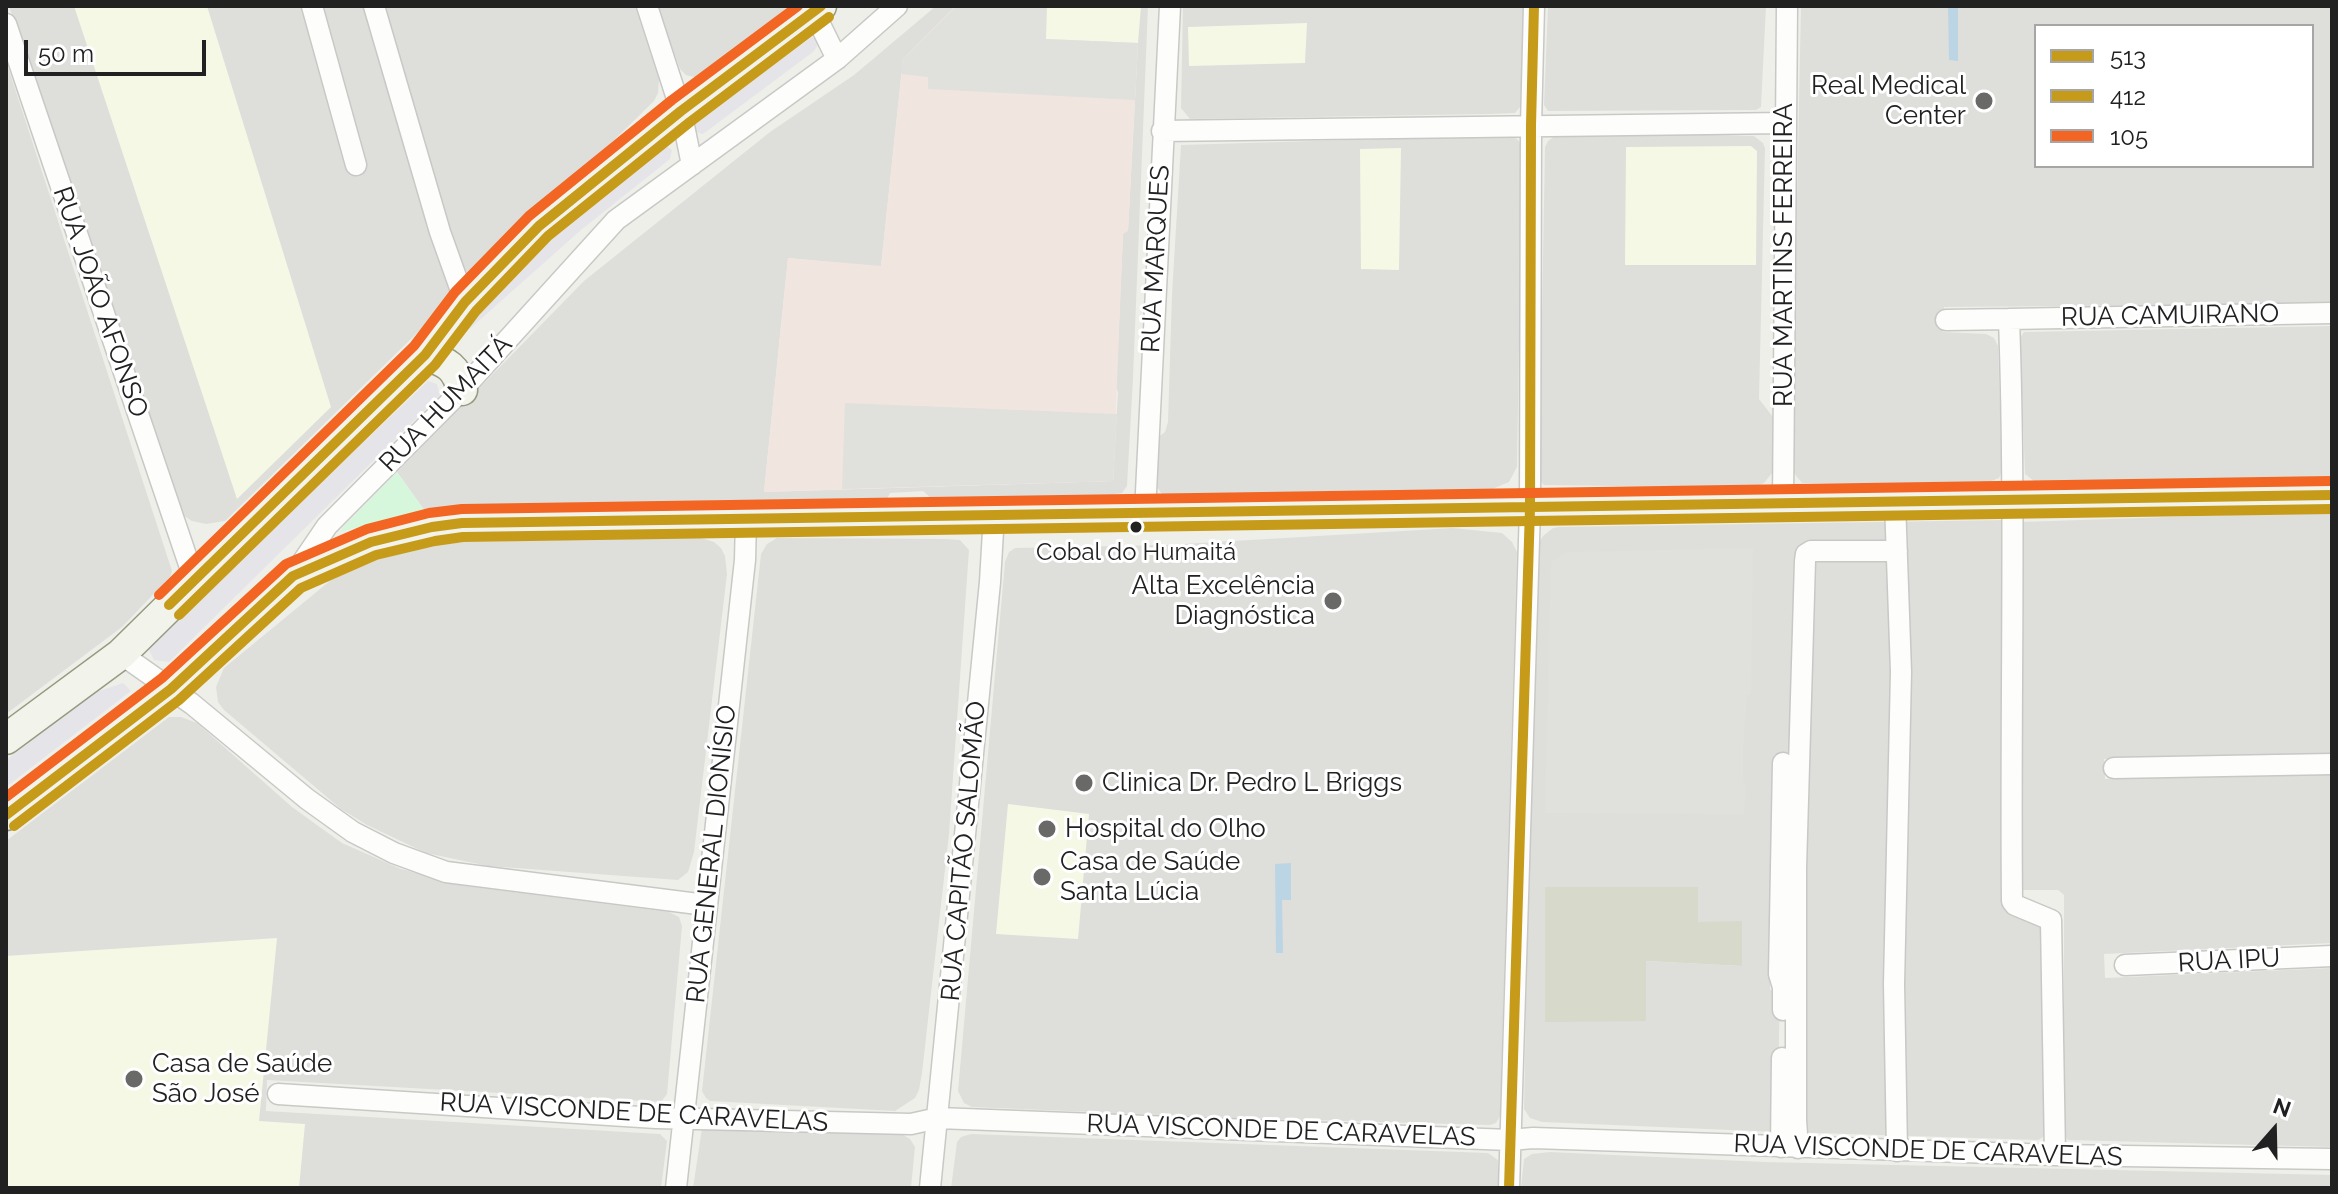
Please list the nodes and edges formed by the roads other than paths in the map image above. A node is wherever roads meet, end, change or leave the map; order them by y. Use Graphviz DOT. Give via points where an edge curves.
graph roads {
  1 [pos="312,6"];
  2 [pos="374,6"];
  3 [pos="647,6"];
  4 [pos="897,6"];
  5 [pos="1170,6"];
  6 [pos="1534,6"];
  7 [pos="1787,6"];
  8 [pos="816,8"];
  9 [pos="6,24"];
  10 [pos="837,59"];
  11 [pos="681,111"];
  12 [pos="1785,123"];
  13 [pos="1531,125"];
  14 [pos="1162,131"];
  15 [pos="356,165"];
  16 [pos="692,165"];
  17 [pos="465,302"];
  18 [pos="2332,313"];
  19 [pos="2009,319"];
  20 [pos="1946,320"];
  21 [pos="425,355"];
  22 [pos="462,390"];
  23 [pos="2332,495"];
  24 [pos="2014,500"];
  25 [pos="1895,502"];
  26 [pos="1783,503"];
  27 [pos="1530,508"];
  28 [pos="1145,512"];
  29 [pos="994,514"];
  30 [pos="746,519"];
  31 [pos="1897,551"];
  32 [pos="293,576"];
  33 [pos="194,579"];
  34 [pos="121,654"];
  35 [pos="171,689"];
  36 [pos="6,739"];
  37 [pos="1783,763"];
  38 [pos="2332,764"];
  39 [pos="2114,768"];
  40 [pos="6,815"];
  41 [pos="706,905"];
  42 [pos="2332,956"];
  43 [pos="2125,965"];
  44 [pos="278,1094"];
  45 [pos="685,1118"];
  46 [pos="938,1118"];
  47 [pos="1510,1140"];
  48 [pos="1790,1148"];
  49 [pos="1897,1151"];
  50 [pos="2055,1155"];
  51 [pos="2332,1159"];
  52 [pos="676,1188"];
  53 [pos="930,1188"];
  54 [pos="1509,1188"];
  1 -- 15 [label="street"];
  2 -- 17 [label="street"];
  3 -- 11 [label="street"];
  4 -- 10 [label="street, RUA HUMAITÁ"];
  5 -- 14 [label="street, RUA MARQUES"];
  6 -- 13 [label="street"];
  7 -- 12 [label="street, RUA MARTINS FERREIRA"];
  8 -- 10 [label="street"];
  8 -- 11 [label="main road, RUA HUMAITÁ"];
  9 -- 33 [label="street, RUA JOÃO AFONSO"];
  10 -- 16 [label="street, RUA HUMAITÁ"];
  11 -- 16 [label="street"];
  11 -- 17 [label="main road, RUA HUMAITÁ" via="539,226"];
  12 -- 13 [label="street"];
  12 -- 26 [label="street, RUA MARTINS FERREIRA"];
  13 -- 14 [label="street"];
  13 -- 27 [label="street"];
  14 -- 28 [label="street, RUA MARQUES"];
  16 -- 22 [label="street, RUA HUMAITÁ" via="616,220"];
  17 -- 21 [label="main road, RUA HUMAITÁ"];
  18 -- 19 [label="street, RUA CAMUIRANO"];
  19 -- 20 [label="street, RUA CAMUIRANO"];
  19 -- 24 [label="street"];
  21 -- 22 [label="main road" via="452,366"];
  21 -- 33 [label="main road, RUA HUMAITÁ"];
  22 -- 32 [label="street, RUA HUMAITÁ" via="327,526"];
  23 -- 24 [label="main road"];
  24 -- 25 [label="main road"];
  24 -- 50 [label="street" via="2012,901 2051,920"];
  25 -- 26 [label="main road"];
  25 -- 31 [label="street"];
  26 -- 27 [label="main road"];
  27 -- 28 [label="main road"];
  27 -- 47 [label="street"];
  28 -- 29 [label="main road"];
  29 -- 30 [label="main road"];
  29 -- 46 [label="street, RUA CAPITÃO SALOMÃO"];
  30 -- 32 [label="main road" via="447,525 371,542"];
  30 -- 41 [label="street, RUA GENERAL DIONÍSIO"];
  31 -- 48 [label="street" via="1806,554 1796,868 1796,1104"];
  31 -- 49 [label="street"];
  32 -- 35 [label="main road, RUA HUMAITÁ"];
  33 -- 34 [label="main road, RUA HUMAITÁ"];
  34 -- 35 [label="street"];
  34 -- 36 [label="main road, RUA HUMAITÁ"];
  35 -- 40 [label="main road, RUA HUMAITÁ"];
  35 -- 41 [label="street" via="307,799 394,853 446,872"];
  37 -- 48 [label="street" via="1779,974"];
  38 -- 39 [label="street"];
  41 -- 45 [label="street, RUA GENERAL DIONÍSIO"];
  42 -- 43 [label="street, RUA IPU"];
  44 -- 45 [label="street, RUA VISCONDE DE CARAVELAS"];
  45 -- 46 [label="street, RUA VISCONDE DE CARAVELAS" via="911,1124"];
  45 -- 52 [label="street, RUA GENERAL DIONÍSIO"];
  46 -- 47 [label="street, RUA VISCONDE DE CARAVELAS"];
  46 -- 53 [label="street, RUA CAPITÃO SALOMÃO"];
  47 -- 48 [label="street, RUA VISCONDE DE CARAVELAS"];
  47 -- 54 [label="street"];
  48 -- 49 [label="street, RUA VISCONDE DE CARAVELAS"];
  49 -- 50 [label="street, RUA VISCONDE DE CARAVELAS"];
  50 -- 51 [label="street, RUA VISCONDE DE CARAVELAS"];
}
